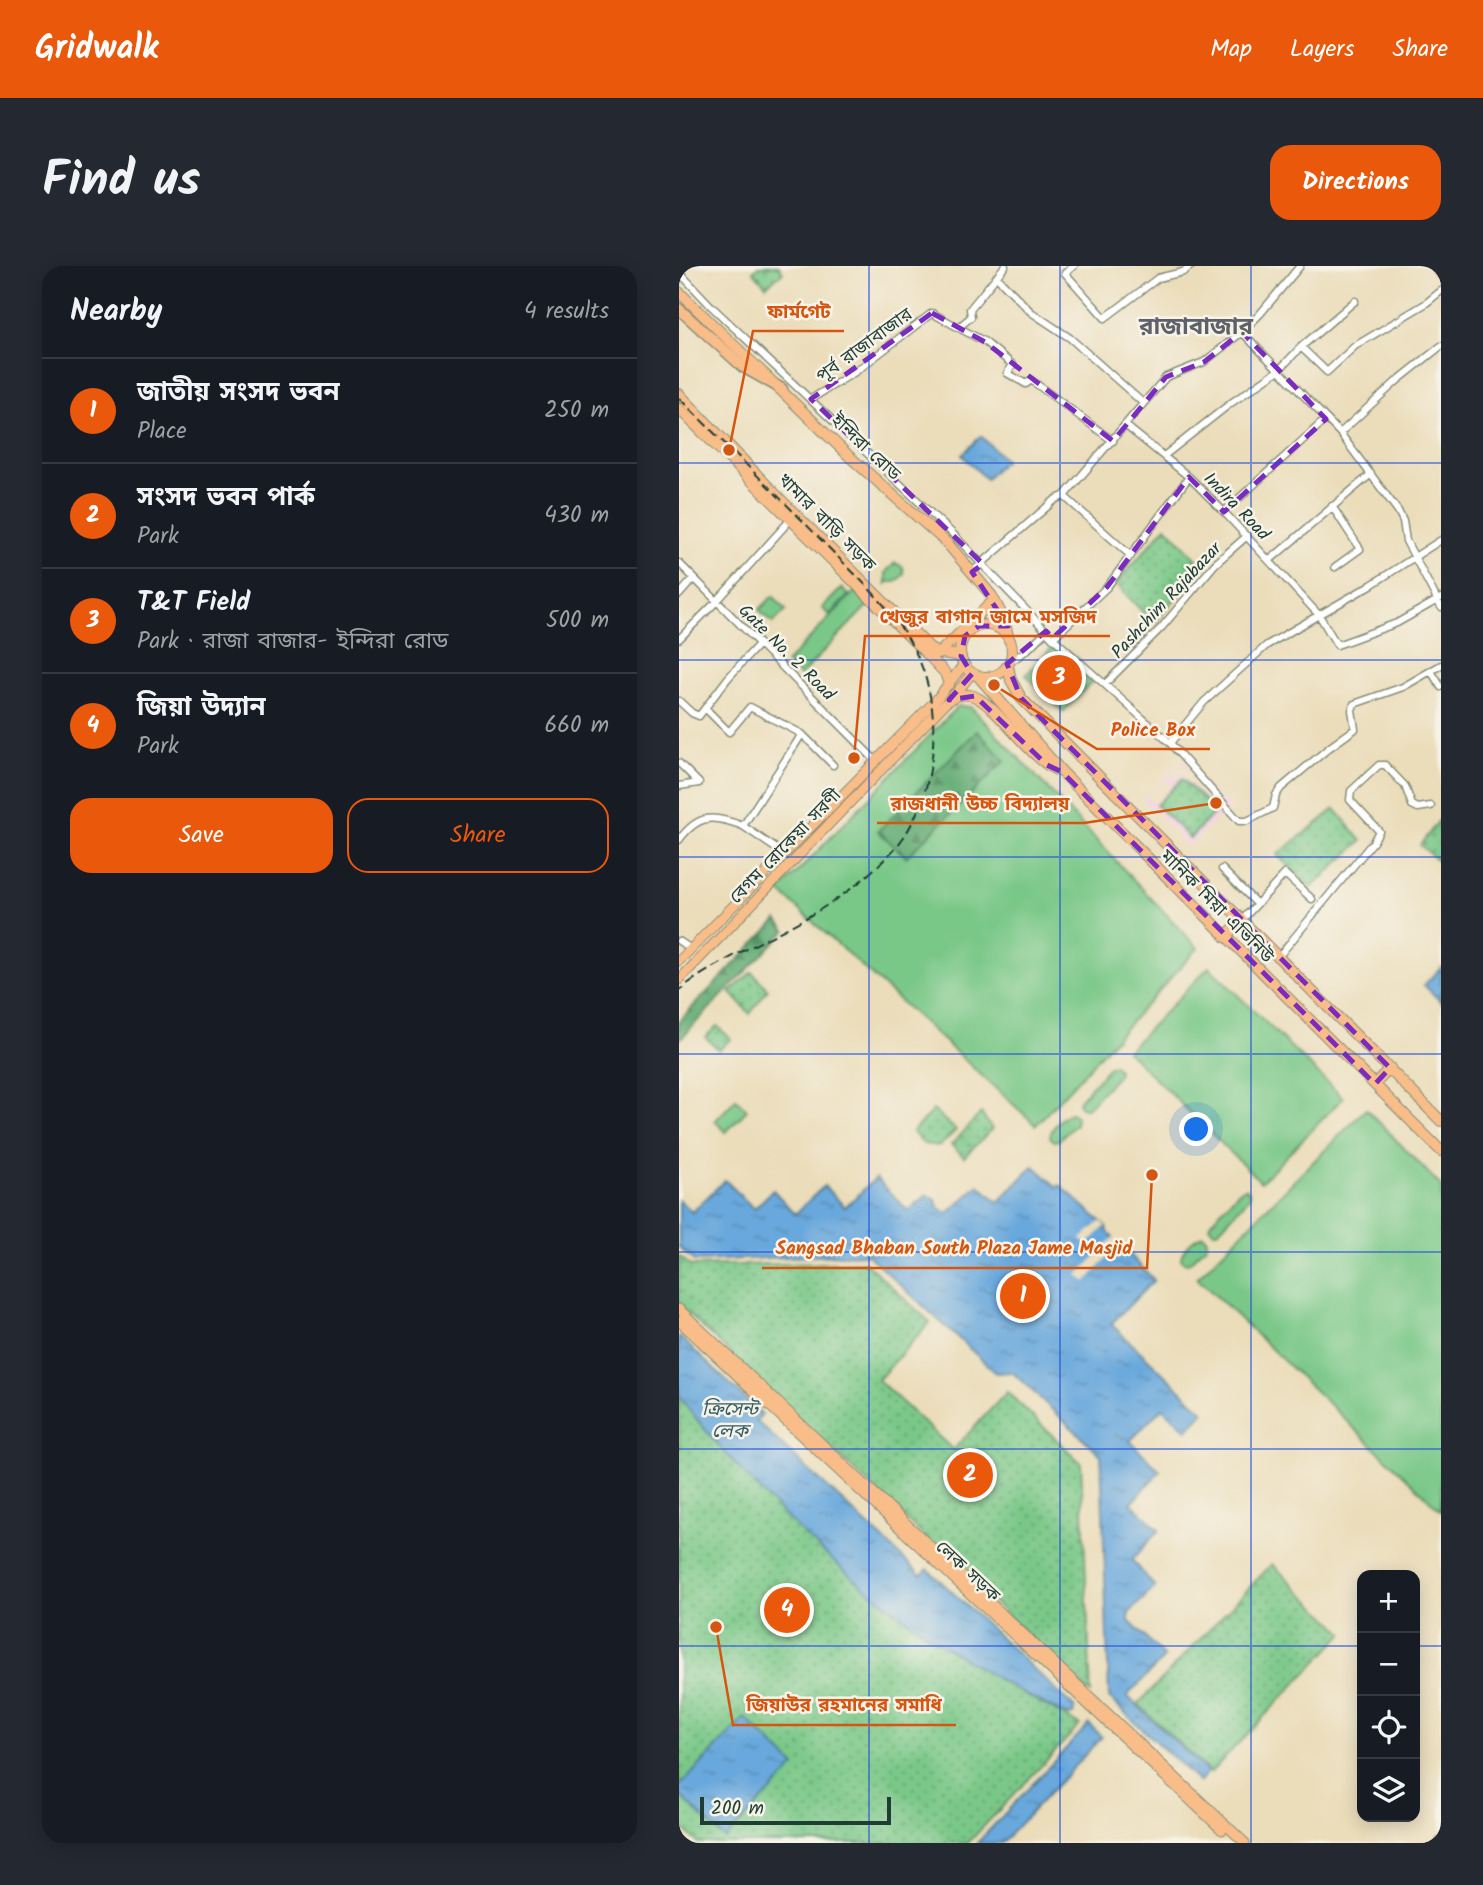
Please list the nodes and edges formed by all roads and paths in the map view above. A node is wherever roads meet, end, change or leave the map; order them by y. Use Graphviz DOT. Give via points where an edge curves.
graph roads {
  1 [pos="1005,266"];
  2 [pos="1059,266"];
  3 [pos="1074,266"];
  4 [pos="1191,266"];
  5 [pos="1300,266"];
  6 [pos="1435,266"];
  7 [pos="680,269"];
  8 [pos="1065,273"];
  9 [pos="1441,275"];
  10 [pos="997,277"];
  11 [pos="1441,291"];
  12 [pos="679,292"];
  13 [pos="1355,302"];
  14 [pos="679,309"];
  15 [pos="959,327"];
  16 [pos="1242,332"];
  17 [pos="1441,346"];
  18 [pos="1301,347"];
  19 [pos="1279,370"];
  20 [pos="782,389"];
  21 [pos="679,394"];
  22 [pos="811,399"];
  23 [pos="1143,404"];
  24 [pos="679,409"];
  25 [pos="1326,419"];
  26 [pos="1125,425"];
  27 [pos="1340,433"];
  28 [pos="1112,441"];
  29 [pos="1165,455"];
  30 [pos="1371,474"];
  31 [pos="1189,477"];
  32 [pos="1064,496"];
  33 [pos="1332,506"];
  34 [pos="1224,512"];
  35 [pos="793,517"];
  36 [pos="1247,536"];
  37 [pos="1441,540"];
  38 [pos="1131,556"];
  39 [pos="1416,558"];
  40 [pos="1270,560"];
  41 [pos="679,563"];
  42 [pos="983,564"];
  43 [pos="1335,566"];
  44 [pos="972,572"];
  45 [pos="694,578"];
  46 [pos="679,595"];
  47 [pos="994,600"];
  48 [pos="717,601"];
  49 [pos="1440,602"];
  50 [pos="1319,615"];
  51 [pos="1046,631"];
  52 [pos="1053,638"];
  53 [pos="679,639"];
  54 [pos="1009,640"];
  55 [pos="759,644"];
  56 [pos="940,652"];
  57 [pos="962,660"];
  58 [pos="1009,664"];
  59 [pos="1441,665"];
  60 [pos="1431,671"];
  61 [pos="975,674"];
  62 [pos="949,684"];
  63 [pos="1105,684"];
  64 [pos="1441,687"];
  65 [pos="949,700"];
  66 [pos="679,701"];
  67 [pos="706,709"];
  68 [pos="802,734"];
  69 [pos="1170,743"];
  70 [pos="876,761"];
  71 [pos="679,763"];
  72 [pos="833,765"];
  73 [pos="1062,772"];
  74 [pos="679,786"];
  75 [pos="1431,806"];
  76 [pos="743,826"];
  77 [pos="679,840"];
  78 [pos="784,854"];
  79 [pos="1222,869"];
  80 [pos="1312,899"];
  81 [pos="1257,904"];
  82 [pos="1242,920"];
  83 [pos="1226,937"];
  84 [pos="679,941"];
  85 [pos="691,949"];
  86 [pos="1279,956"];
  87 [pos="679,961"];
  88 [pos="679,980"];
  89 [pos="1390,1068"];
  90 [pos="1375,1084"];
  91 [pos="1441,1121"];
  92 [pos="1441,1152"];
  93 [pos="679,1310"];
  94 [pos="679,1321"];
  95 [pos="1236,1843"];
  96 [pos="1245,1843"];
  1 -- 10 [label="street"];
  2 -- 8 [label="street"];
  3 -- 8 [label="street"];
  4 -- 8 [label="street" via="1158,278 1105,318"];
  5 -- 16 [label="street"];
  6 -- 9 [label="main road"];
  7 -- 22 [label="street, ইন্দিরা রোড" via="711,306"];
  10 -- 15 [label="street" via="970,309 971,317"];
  10 -- 23 [label="street" via="1031,312 1070,338"];
  11 -- 18 [label="street" via="1355,346 1328,372"];
  12 -- 20 [label="highway, ইন্দিরা রোড"];
  13 -- 18 [label="street"];
  14 -- 20 [label="highway" via="743,367"];
  15 -- 22 [label="street, পূর্ব রাজাবাজার" via="932,313"];
  15 -- 28 [label="street" via="1013,365 1007,373 1026,384 1031,380"];
  16 -- 19 [label="street"];
  16 -- 23 [label="street" via="1204,362 1166,377"];
  17 -- 27 [label="street"];
  18 -- 19 [label="street"];
  19 -- 25 [label="street"];
  19 -- 29 [label="street"];
  20 -- 44 [label="highway, ইন্দিরা রোড" via="850,457 947,542"];
  21 -- 35 [label="highway, খামার বাড়ি সড়ক"];
  22 -- 42 [label="street, ইন্দিরা রোড"];
  23 -- 26 [label="street"];
  24 -- 35 [label="highway"];
  25 -- 27 [label="street"];
  25 -- 34 [label="street"];
  26 -- 28 [label="street"];
  26 -- 29 [label="street, Indira Road"];
  27 -- 30 [label="street"];
  28 -- 32 [label="street"];
  29 -- 31 [label="street, Indira Road"];
  30 -- 33 [label="street"];
  30 -- 39 [label="street" via="1398,511"];
  31 -- 34 [label="street, Indira Road"];
  31 -- 38 [label="street"];
  32 -- 38 [label="street"];
  32 -- 42 [label="street"];
  33 -- 40 [label="street"];
  33 -- 43 [label="street" via="1360,549"];
  34 -- 36 [label="street, Indira Road"];
  35 -- 48 [label="street"];
  35 -- 56 [label="highway, খামার বাড়ি সড়ক" via="934,652"];
  35 -- 62 [label="highway" via="945,673"];
  36 -- 40 [label="street, Indira Road"];
  36 -- 63 [label="street, Pashchim Rajabazar" via="1215,564 1162,627"];
  37 -- 39 [label="street"];
  38 -- 52 [label="street" via="1107,587"];
  39 -- 49 [label="street"];
  39 -- 50 [label="street"];
  40 -- 50 [label="street, Indira Road"];
  41 -- 45 [label="street, Gate No. 2 Road"];
  42 -- 44 [label="street"];
  42 -- 51 [label="street, ইন্দিরা রোড"];
  44 -- 47 [label="highway, ইন্দিরা রোড"];
  45 -- 46 [label="street"];
  45 -- 48 [label="street, Gate No. 2 Road"];
  47 -- 54 [label="highway, ইন্দিরা রোড"];
  47 -- 56 [label="highway"];
  48 -- 53 [label="street"];
  48 -- 55 [label="street, Gate No. 2 Road"];
  49 -- 50 [label="street, Indira Road" via="1341,645 1334,643"];
  50 -- 69 [label="street" via="1267,645 1229,677"];
  51 -- 52 [label="street, ইন্দিরা রোড"];
  51 -- 58 [label="street"];
  52 -- 63 [label="street, ইন্দিরা রোড"];
  54 -- 57 [label="highway" via="995,627 979,626 965,636"];
  54 -- 58 [label="highway"];
  55 -- 67 [label="street"];
  55 -- 70 [label="street, Gate No. 2 Road"];
  56 -- 57 [label="highway, খামার বাড়ি সড়ক"];
  57 -- 61 [label="highway"];
  57 -- 62 [label="main road, বেগম রোকেয়া সরণী"];
  58 -- 61 [label="highway" via="993,676"];
  58 -- 82 [label="highway, মানিক মিয়া এভিনিউ" via="1021,698"];
  59 -- 60 [label="street"];
  60 -- 64 [label="street"];
  60 -- 69 [label="street, ইন্দিরা রোড" via="1353,705 1355,729 1281,788 1273,808 1243,821"];
  61 -- 65 [label="main road, বেগম রোকেয়া সরণী"];
  61 -- 73 [label="highway, মানিক মিয়া এভিনিউ"];
  62 -- 70 [label="main road, বেগম রোকেয়া সরণী"];
  63 -- 69 [label="street, ইন্দিরা রোড"];
  65 -- 73 [label="highway" via="967,694 981,700 1043,761"];
  65 -- 88 [label="main road, বেগম রোকেয়া সরণী"];
  66 -- 67 [label="street" via="695,715"];
  67 -- 68 [label="street" via="730,732 750,708"];
  68 -- 72 [label="street"];
  68 -- 76 [label="street"];
  70 -- 78 [label="main road, বেগম রোকেয়া সরণী"];
  71 -- 74 [label="street" via="699,783"];
  73 -- 83 [label="highway, মানিক মিয়া এভিনিউ"];
  75 -- 86 [label="street" via="1412,805 1405,786 1385,765 1379,765 1351,791 1350,800 1379,831"];
  76 -- 77 [label="street" via="724,819 697,820"];
  76 -- 78 [label="street"];
  78 -- 85 [label="main road, বেগম রোকেয়া সরণী"];
  79 -- 81 [label="street"];
  80 -- 81 [label="street" via="1285,874"];
  81 -- 82 [label="street"];
  82 -- 83 [label="highway"];
  82 -- 86 [label="highway, মানিক মিয়া এভিনিউ"];
  83 -- 90 [label="highway, মানিক মিয়া এভিনিউ"];
  84 -- 85 [label="street"];
  85 -- 87 [label="main road, বেগম রোকেয়া সরণী"];
  86 -- 89 [label="highway, মানিক মিয়া এভিনিউ"];
  89 -- 90 [label="highway"];
  89 -- 91 [label="highway, মানিক মিয়া এভিনিউ"];
  90 -- 92 [label="highway, মানিক মিয়া এভিনিউ"];
  93 -- 96 [label="main road"];
  94 -- 95 [label="main road, লেক সড়ক"];
}
